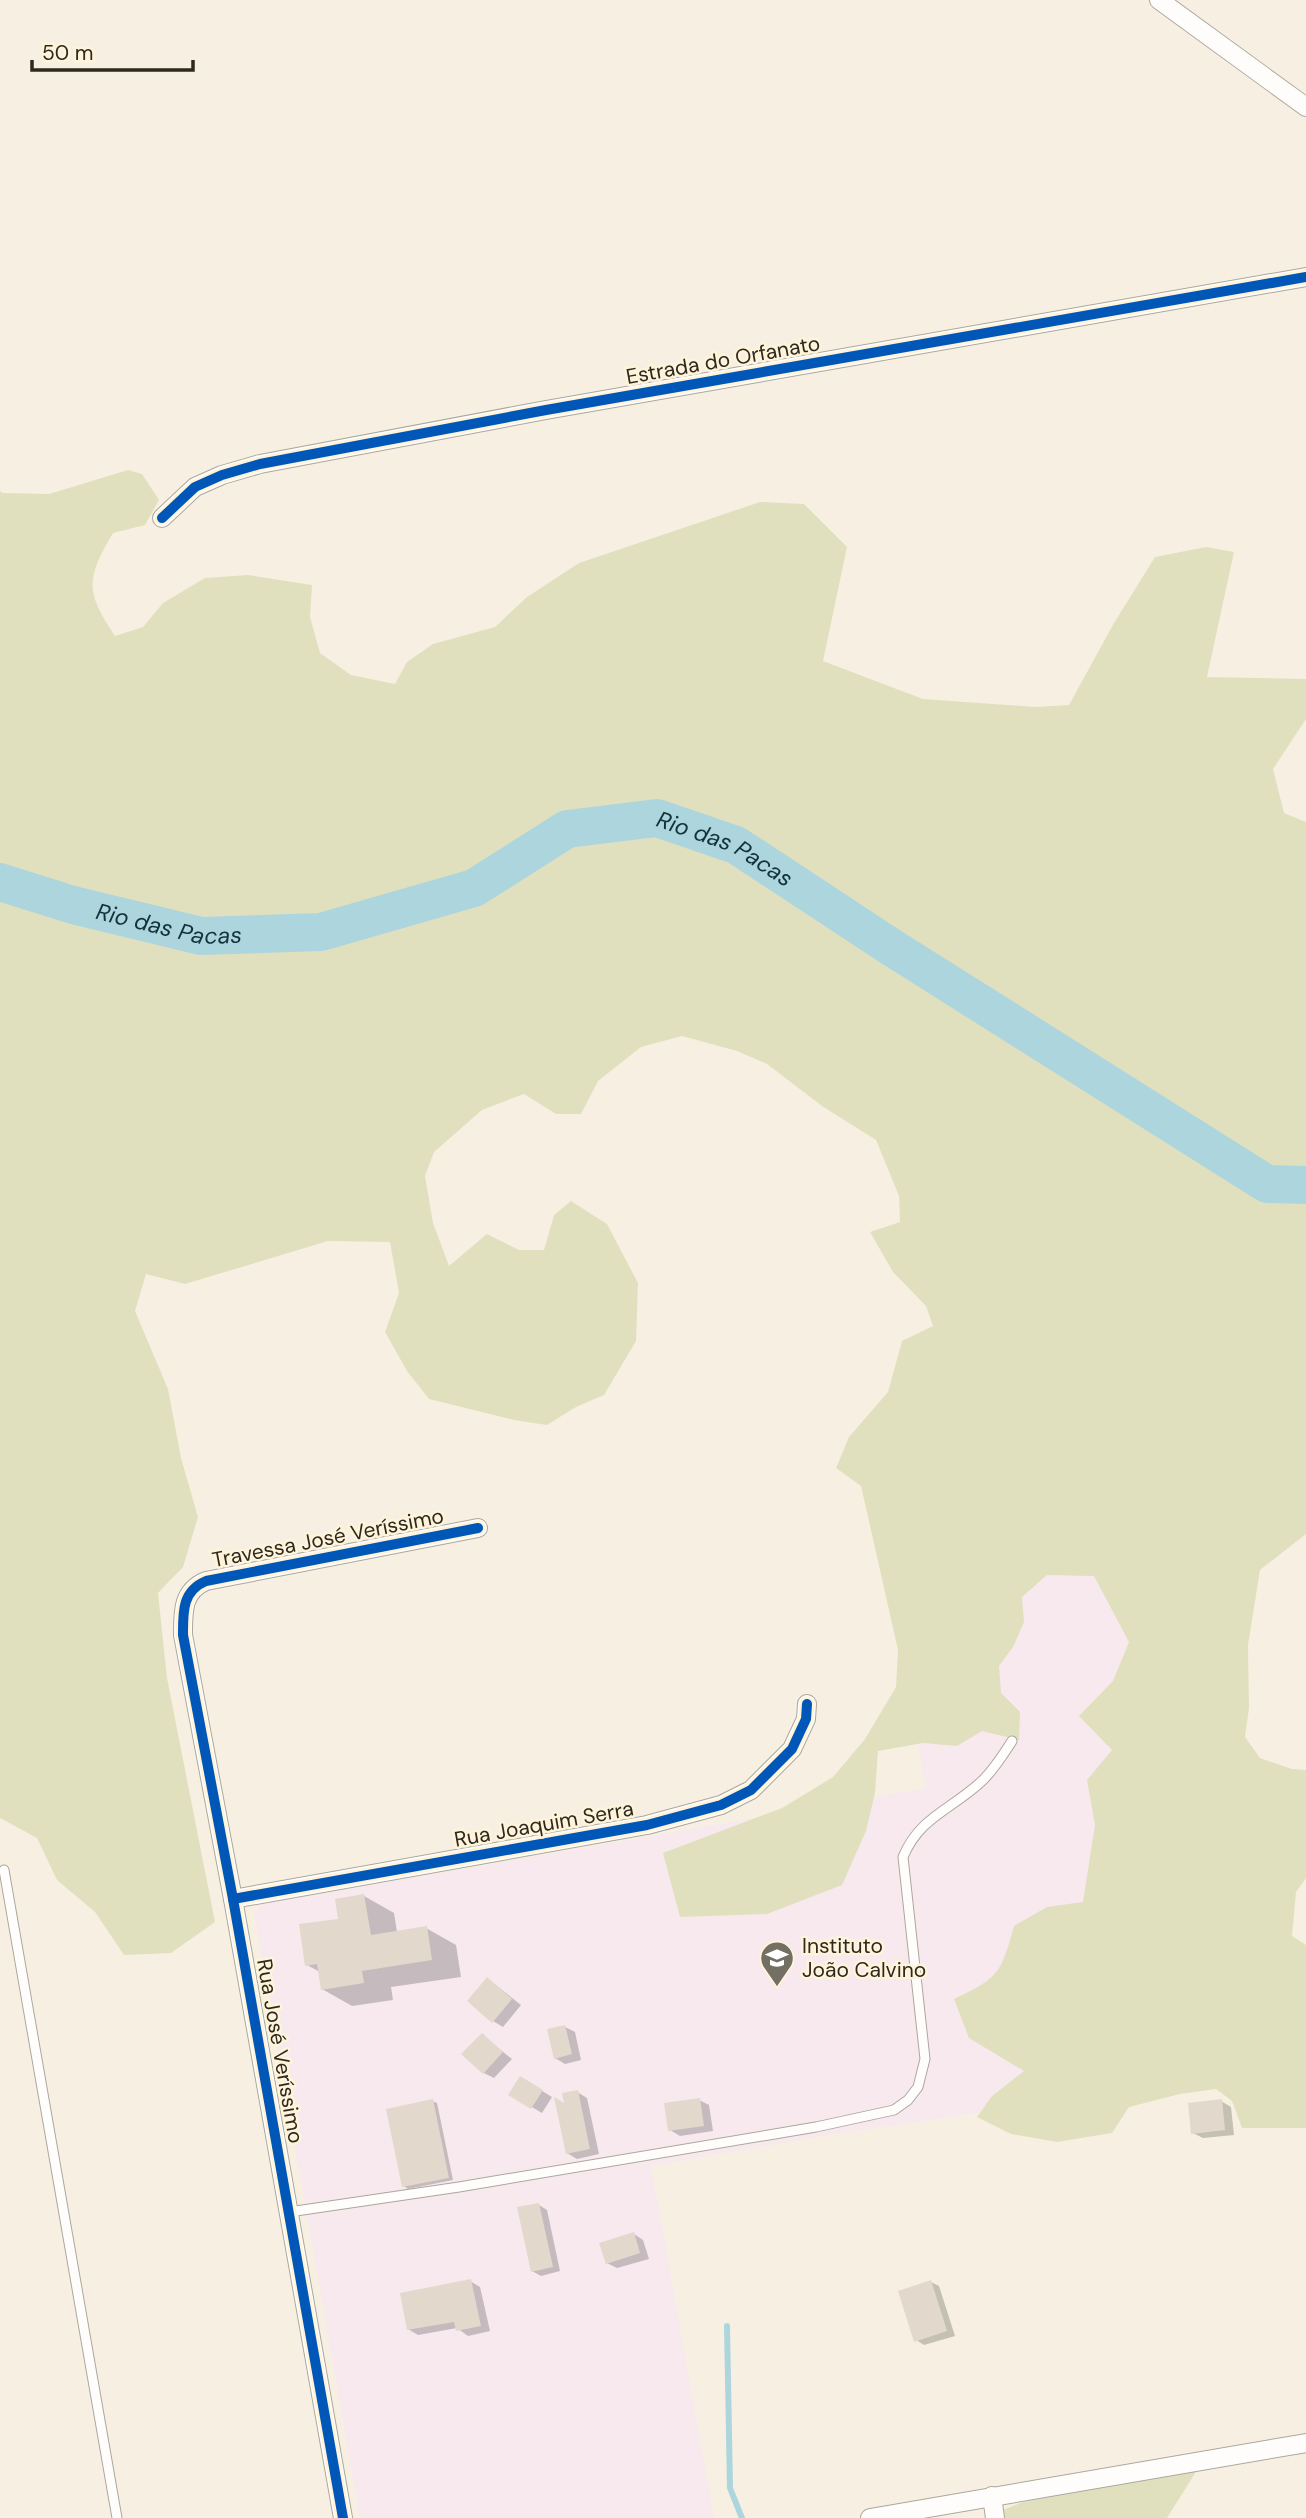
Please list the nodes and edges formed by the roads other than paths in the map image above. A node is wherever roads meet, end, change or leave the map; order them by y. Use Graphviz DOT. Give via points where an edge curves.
graph roads {
  1 [pos="1158,0"];
  2 [pos="1306,107"];
  3 [pos="1306,277"];
  4 [pos="162,518"];
  5 [pos="478,1528"];
  6 [pos="189,1592"];
  7 [pos="807,1704"];
  8 [pos="1012,1741"];
  9 [pos="4,1870"];
  10 [pos="233,1899"];
  11 [pos="289,2212"];
  12 [pos="1306,2443"];
  13 [pos="992,2496"];
  14 [pos="117,2518"];
  15 [pos="344,2518"];
  16 [pos="870,2518"];
  17 [pos="995,2518"];
  1 -- 2 [label="street"];
  3 -- 4 [label="street, Estrada do Orfanato" via="260,464 195,487"];
  5 -- 6 [label="street, Travessa José Veríssimo" via="218,1578"];
  6 -- 10 [label="street, Rua José Veríssimo" via="184,1603 184,1636"];
  7 -- 10 [label="street, Rua Joaquim Serra" via="806,1719 792,1749 751,1790 721,1805 647,1825"];
  8 -- 11 [label="lane" via="982,1781 920,1828 902,1857 925,2059 918,2087 894,2110 816,2127"];
  9 -- 14 [label="lane"];
  10 -- 11 [label="street, Rua José Veríssimo"];
  11 -- 15 [label="street, Rua José Veríssimo"];
  12 -- 13 [label="street"];
  13 -- 16 [label="street"];
  13 -- 17 [label="street"];
}
